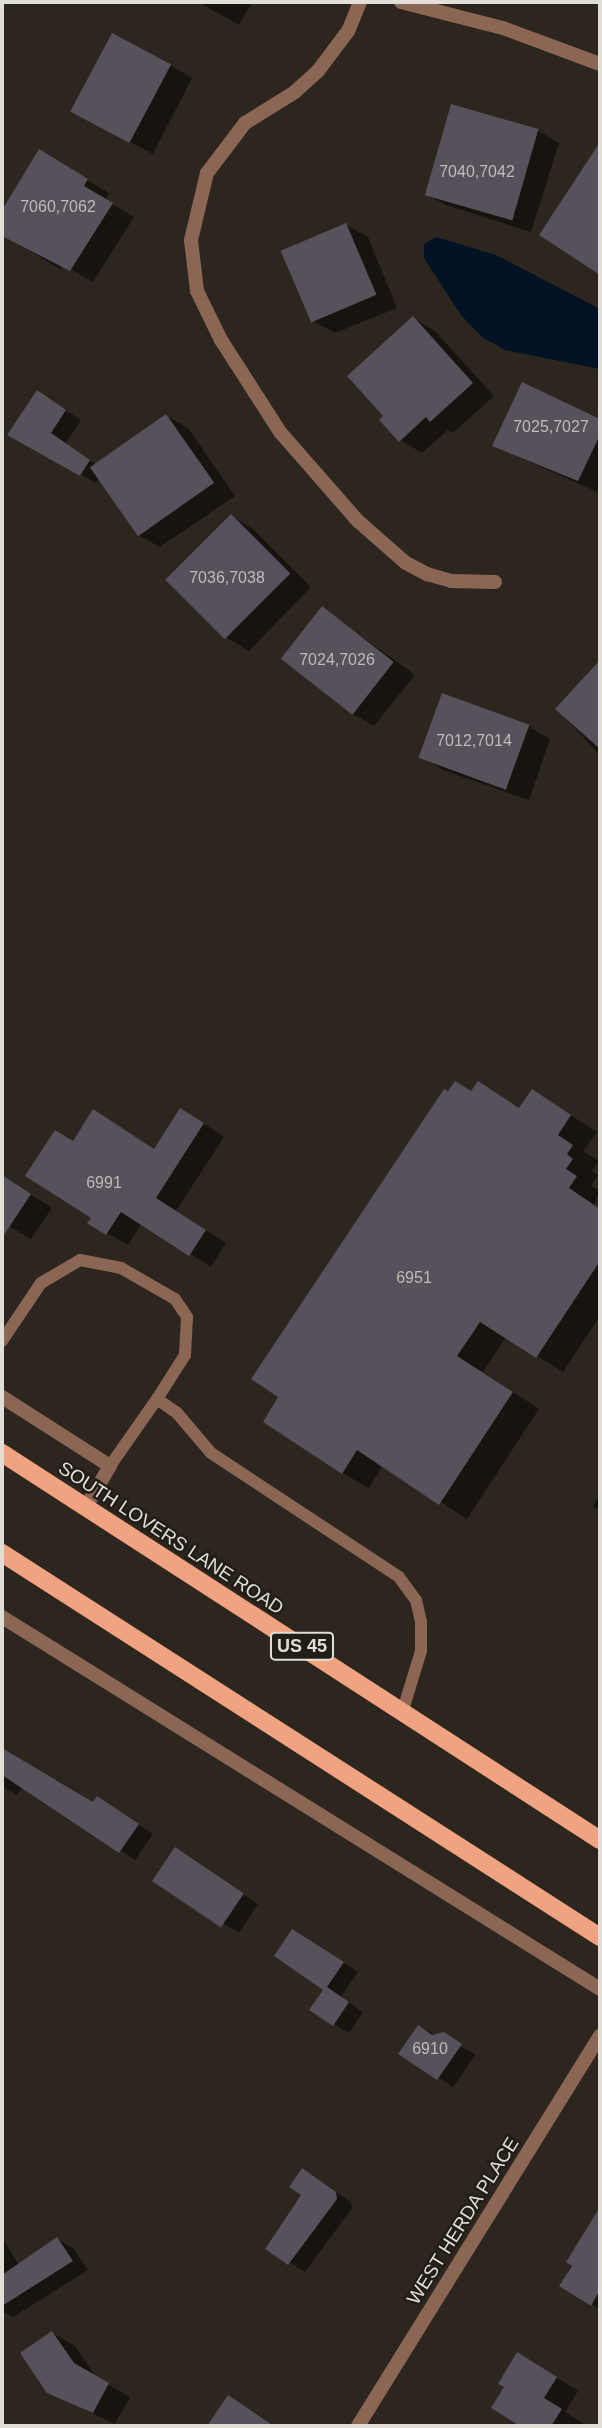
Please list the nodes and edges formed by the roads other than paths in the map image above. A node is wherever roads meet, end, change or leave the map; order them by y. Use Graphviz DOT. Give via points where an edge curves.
graph roads {
  1 [pos="360,2"];
  2 [pos="401,2"];
  3 [pos="600,64"];
  4 [pos="495,582"];
  5 [pos="2,1341"];
  6 [pos="2,1397"];
  7 [pos="157,1399"];
  8 [pos="2,1453"];
  9 [pos="110,1466"];
  10 [pos="85,1508"];
  11 [pos="2,1553"];
  12 [pos="2,1617"];
  13 [pos="403,1710"];
  14 [pos="600,1840"];
  15 [pos="600,1937"];
  16 [pos="600,1989"];
  17 [pos="600,2036"];
  18 [pos="358,2426"];
  1 -- 4 [label="street" via="341,41 318,71 245,124 207,173 191,240 197,291 221,340 272,420 358,521 406,563 427,574 451,581"];
  2 -- 3 [label="street" via="503,28"];
  5 -- 7 [label="lane" via="41,1283 80,1260 121,1268 175,1299 187,1317 185,1355"];
  6 -- 9 [label="street"];
  7 -- 9 [label="lane"];
  7 -- 13 [label="lane" via="177,1413 211,1453 399,1577 416,1600 421,1622 421,1651"];
  8 -- 10 [label="main road, SOUTH LOVERS LANE ROAD / US 45"];
  9 -- 10 [label="street"];
  10 -- 13 [label="main road, SOUTH LOVERS LANE ROAD / US 45"];
  11 -- 15 [label="main road"];
  12 -- 16 [label="street"];
  13 -- 14 [label="main road, SOUTH LOVERS LANE ROAD / US 45"];
  17 -- 18 [label="street, WEST HERDA PLACE"];
}
